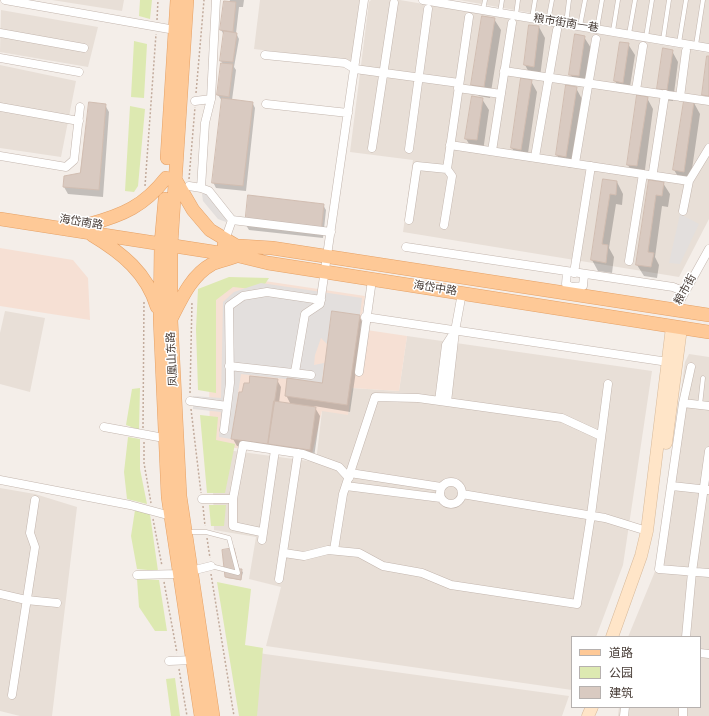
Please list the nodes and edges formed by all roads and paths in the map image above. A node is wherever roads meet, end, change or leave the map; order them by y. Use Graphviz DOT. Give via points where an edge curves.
graph roads {
  1 [pos="5,0"];
  2 [pos="158,0"];
  3 [pos="177,0"];
  4 [pos="187,0"];
  5 [pos="216,0"];
  6 [pos="364,0"];
  7 [pos="423,0"];
  8 [pos="485,0"];
  9 [pos="502,0"];
  10 [pos="518,0"];
  11 [pos="535,0"];
  12 [pos="552,0"];
  13 [pos="569,0"];
  14 [pos="585,0"];
  15 [pos="602,0"];
  16 [pos="618,0"];
  17 [pos="635,0"];
  18 [pos="652,0"];
  19 [pos="669,0"];
  20 [pos="686,0"];
  21 [pos="703,0"];
  22 [pos="434,1"];
  23 [pos="394,3"];
  24 [pos="466,4"];
  25 [pos="428,9"];
  26 [pos="483,10"];
  27 [pos="500,12"];
  28 [pos="469,17"];
  29 [pos="532,18"];
  30 [pos="514,19"];
  31 [pos="548,21"];
  32 [pos="566,24"];
  33 [pos="580,26"];
  34 [pos="156,27"];
  35 [pos="597,29"];
  36 [pos="175,30"];
  37 [pos="557,30"];
  38 [pos="613,32"];
  39 [pos="0,33"];
  40 [pos="629,34"];
  41 [pos="646,37"];
  42 [pos="596,39"];
  43 [pos="663,40"];
  44 [pos="679,43"];
  45 [pos="643,46"];
  46 [pos="696,46"];
  47 [pos="84,48"];
  48 [pos="709,48"];
  49 [pos="686,51"];
  50 [pos="265,55"];
  51 [pos="0,58"];
  52 [pos="354,69"];
  53 [pos="504,71"];
  54 [pos="79,72"];
  55 [pos="384,73"];
  56 [pos="420,77"];
  57 [pos="549,78"];
  58 [pos="589,83"];
  59 [pos="459,85"];
  60 [pos="636,90"];
  61 [pos="501,94"];
  62 [pos="665,94"];
  63 [pos="680,97"];
  64 [pos="211,99"];
  65 [pos="195,101"];
  66 [pos="709,101"];
  67 [pos="266,104"];
  68 [pos="0,107"];
  69 [pos="80,107"];
  70 [pos="348,113"];
  71 [pos="79,121"];
  72 [pos="450,145"];
  73 [pos="372,148"];
  74 [pos="709,148"];
  75 [pos="409,149"];
  76 [pos="492,151"];
  77 [pos="0,156"];
  78 [pos="536,158"];
  79 [pos="575,164"];
  80 [pos="591,166"];
  81 [pos="447,169"];
  82 [pos="653,172"];
  83 [pos="643,174"];
  84 [pos="171,179"];
  85 [pos="689,181"];
  86 [pos="189,186"];
  87 [pos="200,188"];
  88 [pos="144,202"];
  89 [pos="0,210"];
  90 [pos="683,211"];
  91 [pos="0,219"];
  92 [pos="232,220"];
  93 [pos="409,220"];
  94 [pos="444,225"];
  95 [pos="88,228"];
  96 [pos="331,232"];
  97 [pos="166,240"];
  98 [pos="225,240"];
  99 [pos="406,247"];
  100 [pos="709,249"];
  101 [pos="238,251"];
  102 [pos="327,257"];
  103 [pos="629,261"];
  104 [pos="325,272"];
  105 [pos="570,272"];
  106 [pos="584,275"];
  107 [pos="372,280"];
  108 [pos="571,291"];
  109 [pos="685,292"];
  110 [pos="462,293"];
  111 [pos="144,300"];
  112 [pos="321,300"];
  113 [pos="675,310"];
  114 [pos="709,315"];
  115 [pos="365,317"];
  116 [pos="165,320"];
  117 [pos="677,327"];
  118 [pos="455,331"];
  119 [pos="709,332"];
  120 [pos="668,362"];
  121 [pos="229,366"];
  122 [pos="691,367"];
  123 [pos="295,372"];
  124 [pos="359,372"];
  125 [pos="311,375"];
  126 [pos="703,378"];
  127 [pos="608,384"];
  128 [pos="190,402"];
  129 [pos="443,402"];
  130 [pos="683,403"];
  131 [pos="700,405"];
  132 [pos="226,406"];
  133 [pos="709,406"];
  134 [pos="104,427"];
  135 [pos="224,430"];
  136 [pos="144,436"];
  137 [pos="601,436"];
  138 [pos="164,438"];
  139 [pos="275,450"];
  140 [pos="709,451"];
  141 [pos="298,453"];
  142 [pos="348,479"];
  143 [pos="0,480"];
  144 [pos="672,486"];
  145 [pos="441,487"];
  146 [pos="707,489"];
  147 [pos="462,494"];
  148 [pos="441,498"];
  149 [pos="202,499"];
  150 [pos="233,499"];
  151 [pos="35,500"];
  152 [pos="152,511"];
  153 [pos="591,515"];
  154 [pos="171,516"];
  155 [pos="647,531"];
  156 [pos="186,532"];
  157 [pos="334,550"];
  158 [pos="284,553"];
  159 [pos="211,566"];
  160 [pos="186,572"];
  161 [pos="692,572"];
  162 [pos="709,573"];
  163 [pos="137,575"];
  164 [pos="163,575"];
  165 [pos="279,578"];
  166 [pos="0,594"];
  167 [pos="26,600"];
  168 [pos="57,604"];
  169 [pos="612,636"];
  170 [pos="619,636"];
  171 [pos="686,636"];
  172 [pos="193,660"];
  173 [pos="168,661"];
  174 [pos="178,661"];
  175 [pos="12,696"];
  176 [pos="187,716"];
  177 [pos="201,716"];
  178 [pos="213,716"];
  1 -- 34 [label="street"];
  2 -- 34 [label="path"];
  3 -- 36 [label="main road, 凤凰山东路"];
  4 -- 84 [label="main road, 凤凰山东路"];
  5 -- 64 [label="street"];
  6 -- 52 [label="street"];
  7 -- 22 [label="street, 粮市街南一巷"];
  8 -- 26 [label="lane"];
  9 -- 27 [label="lane"];
  10 -- 30 [label="lane"];
  11 -- 29 [label="lane"];
  12 -- 31 [label="lane"];
  13 -- 32 [label="lane"];
  14 -- 33 [label="lane"];
  15 -- 35 [label="lane"];
  16 -- 38 [label="lane"];
  17 -- 40 [label="lane"];
  18 -- 41 [label="lane"];
  19 -- 43 [label="lane"];
  20 -- 44 [label="lane"];
  21 -- 46 [label="lane"];
  22 -- 24 [label="street, 粮市街南一巷"];
  23 -- 55 [label="street"];
  24 -- 26 [label="street, 粮市街南一巷"];
  25 -- 56 [label="street"];
  26 -- 27 [label="street, 粮市街南一巷"];
  27 -- 30 [label="street, 粮市街南一巷"];
  28 -- 59 [label="street"];
  29 -- 30 [label="street, 粮市街南一巷"];
  29 -- 31 [label="street, 粮市街南一巷"];
  30 -- 53 [label="street"];
  31 -- 32 [label="street, 粮市街南一巷"];
  32 -- 33 [label="street, 粮市街南一巷"];
  33 -- 35 [label="street, 粮市街南一巷"];
  34 -- 36 [label="street"];
  34 -- 88 [label="path"];
  35 -- 38 [label="street, 粮市街南一巷"];
  36 -- 84 [label="main road, 凤凰山东路"];
  37 -- 57 [label="street"];
  38 -- 40 [label="street, 粮市街南一巷"];
  39 -- 47 [label="street"];
  40 -- 41 [label="street, 粮市街南一巷"];
  41 -- 43 [label="street, 粮市街南一巷"];
  42 -- 58 [label="street"];
  43 -- 44 [label="street, 粮市街南一巷"];
  44 -- 46 [label="street, 粮市街南一巷"];
  45 -- 60 [label="street"];
  46 -- 48 [label="street, 粮市街南一巷"];
  49 -- 63 [label="street"];
  50 -- 52 [label="street" via="345,63"];
  51 -- 54 [label="street"];
  52 -- 55 [label="street"];
  52 -- 70 [label="street"];
  53 -- 57 [label="street"];
  53 -- 61 [label="street"];
  55 -- 56 [label="street"];
  55 -- 73 [label="street"];
  56 -- 59 [label="street"];
  56 -- 75 [label="street"];
  57 -- 58 [label="street"];
  57 -- 78 [label="street"];
  58 -- 60 [label="street"];
  58 -- 79 [label="street"];
  59 -- 61 [label="street"];
  59 -- 72 [label="street"];
  60 -- 62 [label="street"];
  61 -- 76 [label="street"];
  62 -- 63 [label="street"];
  62 -- 82 [label="street"];
  63 -- 66 [label="street"];
  64 -- 65 [label="street"];
  64 -- 87 [label="street" via="205,124"];
  67 -- 70 [label="street"];
  68 -- 71 [label="street"];
  69 -- 71 [label="street"];
  70 -- 96 [label="street"];
  71 -- 77 [label="street" via="74,160 66,167"];
  72 -- 76 [label="street"];
  72 -- 81 [label="street"];
  74 -- 85 [label="street"];
  76 -- 78 [label="street"];
  78 -- 79 [label="street"];
  79 -- 80 [label="street"];
  80 -- 83 [label="street"];
  80 -- 105 [label="street"];
  81 -- 93 [label="street" via="417,166"];
  81 -- 94 [label="street" via="452,176"];
  83 -- 85 [label="street"];
  83 -- 103 [label="street"];
  84 -- 88 [label="main road"];
  84 -- 97 [label="main road, 凤凰山东路"];
  84 -- 98 [label="main road" via="201,221"];
  85 -- 90 [label="street"];
  86 -- 87 [label="street"];
  87 -- 92 [label="street" via="209,191"];
  88 -- 95 [label="main road"];
  89 -- 95 [label="main road, 海岱南路"];
  91 -- 95 [label="main road, 海岱南路"];
  92 -- 96 [label="street"];
  92 -- 98 [label="street"];
  95 -- 97 [label="main road, 海岱南路"];
  95 -- 116 [label="main road" via="137,269 153,293"];
  96 -- 102 [label="street"];
  97 -- 101 [label="main road, 海岱中路"];
  97 -- 116 [label="main road, 凤凰山东路"];
  98 -- 101 [label="main road"];
  99 -- 105 [label="street"];
  100 -- 109 [label="street, 粮市街"];
  101 -- 102 [label="main road, 海岱中路" via="272,248"];
  101 -- 104 [label="main road, 海岱中路" via="268,263"];
  101 -- 116 [label="main road" via="200,272"];
  102 -- 104 [label="street"];
  102 -- 108 [label="main road, 海岱中路"];
  104 -- 107 [label="main road, 海岱中路"];
  104 -- 112 [label="street"];
  105 -- 106 [label="street"];
  105 -- 108 [label="street" via="566,284"];
  106 -- 108 [label="street" via="583,286"];
  106 -- 109 [label="street" via="673,287"];
  107 -- 110 [label="main road, 海岱中路"];
  107 -- 124 [label="street"];
  108 -- 113 [label="main road, 海岱中路"];
  109 -- 113 [label="street, 粮市街"];
  110 -- 117 [label="main road, 海岱中路"];
  110 -- 118 [label="street"];
  111 -- 136 [label="path"];
  112 -- 121 [label="street" via="267,292 243,296 230,306"];
  112 -- 123 [label="street" via="320,304 305,314"];
  113 -- 114 [label="main road, 海岱中路"];
  115 -- 118 [label="street"];
  116 -- 138 [label="main road, 凤凰山东路"];
  116 -- 156 [label="main road, 凤凰山东路" via="180,496"];
  117 -- 119 [label="main road, 海岱中路"];
  117 -- 120 [label="street"];
  117 -- 170 [label="street" via="654,536 648,560"];
  118 -- 120 [label="street"];
  118 -- 129 [label="street"];
  120 -- 155 [label="street"];
  121 -- 123 [label="street"];
  121 -- 132 [label="street" via="230,383"];
  122 -- 130 [label="street"];
  123 -- 125 [label="street"];
  126 -- 131 [label="lane"];
  127 -- 137 [label="street"];
  128 -- 132 [label="street"];
  129 -- 137 [label="street" via="562,418"];
  129 -- 142 [label="street" via="375,397"];
  130 -- 131 [label="street"];
  130 -- 144 [label="street"];
  131 -- 133 [label="street"];
  132 -- 135 [label="street"];
  134 -- 136 [label="street"];
  136 -- 138 [label="street"];
  136 -- 152 [label="path" via="144,463"];
  137 -- 153 [label="street"];
  138 -- 154 [label="main road, 凤凰山东路"];
  139 -- 141 [label="street"];
  139 -- 150 [label="street" via="243,445"];
  139 -- 150 [label="street" via="262,536 233,526"];
  140 -- 146 [label="street"];
  141 -- 142 [label="street" via="339,467"];
  141 -- 158 [label="street"];
  142 -- 145 [label="street"];
  142 -- 148 [label="street"];
  142 -- 157 [label="street"];
  143 -- 152 [label="street"];
  144 -- 146 [label="street"];
  144 -- 161 [label="street" via="659,569"];
  145 -- 147 [label="street" via="447,482 454,482 460,487"];
  145 -- 148 [label="street"];
  146 -- 161 [label="street"];
  147 -- 148 [label="street" via="453,504 446,503"];
  147 -- 153 [label="street"];
  149 -- 150 [label="street"];
  151 -- 167 [label="street" via="30,533 35,547"];
  152 -- 154 [label="street"];
  152 -- 164 [label="path"];
  153 -- 155 [label="street"];
  153 -- 157 [label="street" via="576,604 451,585 422,573 383,566 359,553"];
  154 -- 160 [label="main road, 凤凰山东路"];
  155 -- 169 [label="street" via="641,556"];
  156 -- 159 [label="lane" via="206,532 229,538 238,573"];
  156 -- 160 [label="main road, 凤凰山东路"];
  157 -- 158 [label="street" via="304,556"];
  158 -- 165 [label="street"];
  159 -- 160 [label="street"];
  160 -- 164 [label="street"];
  160 -- 172 [label="main road, 凤凰山东路"];
  160 -- 178 [label="main road, 凤凰山东路"];
  161 -- 162 [label="street"];
  161 -- 171 [label="street"];
  163 -- 164 [label="street"];
  164 -- 174 [label="path"];
  166 -- 167 [label="street"];
  167 -- 168 [label="street"];
  167 -- 175 [label="street"];
  172 -- 174 [label="street"];
  172 -- 177 [label="main road, 凤凰山东路"];
  173 -- 174 [label="street"];
  174 -- 176 [label="path"];
}
